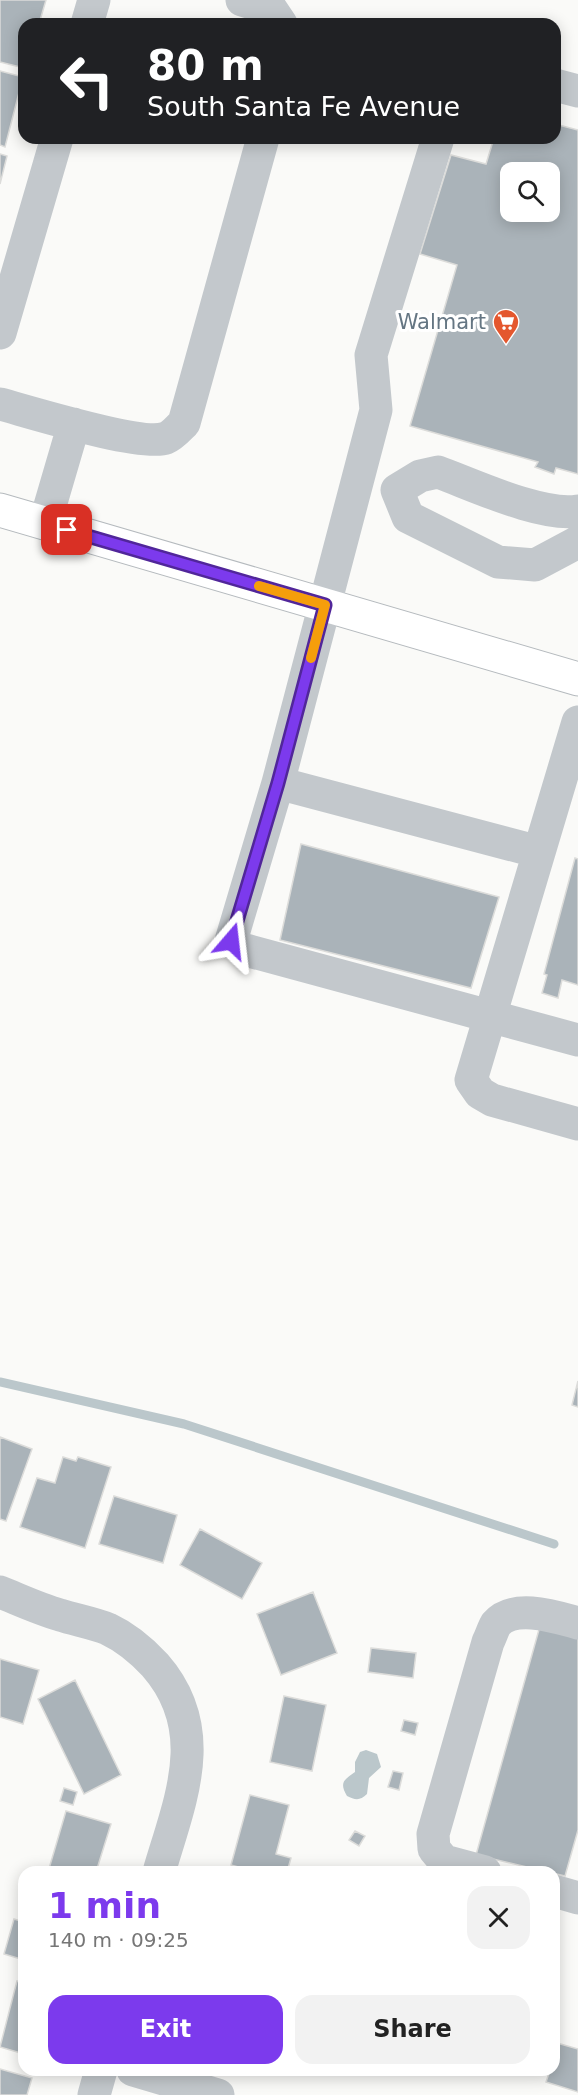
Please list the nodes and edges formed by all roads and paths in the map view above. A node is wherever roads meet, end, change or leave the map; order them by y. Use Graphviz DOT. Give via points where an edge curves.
graph roads {
  1 [pos="94,0"];
  2 [pos="242,0"];
  3 [pos="89,18"];
  4 [pos="278,18"];
  5 [pos="561,87"];
  6 [pos="578,91"];
  7 [pos="55,144"];
  8 [pos="261,144"];
  9 [pos="436,144"];
  10 [pos="0,333"];
  11 [pos="0,404"];
  12 [pos="74,424"];
  13 [pos="357,480"];
  14 [pos="397,490"];
  15 [pos="0,510"];
  16 [pos="578,511"];
  17 [pos="45,523"];
  18 [pos="578,542"];
  19 [pos="325,605"];
  20 [pos="578,679"];
  21 [pos="578,722"];
  22 [pos="278,783"];
  23 [pos="566,807"];
  24 [pos="539,852"];
  25 [pos="490,1016"];
  26 [pos="578,1040"];
  27 [pos="578,1124"];
  28 [pos="0,1592"];
  29 [pos="578,1623"];
  30 [pos="161,1866"];
  31 [pos="464,1866"];
  32 [pos="560,1894"];
  33 [pos="578,1898"];
  34 [pos="99,2076"];
  35 [pos="153,2076"];
  36 [pos="94,2095"];
  37 [pos="218,2095"];
  1 -- 3 [label="street"];
  2 -- 4 [label="street" via="271,9"];
  5 -- 6 [label="street"];
  7 -- 10 [label="street"];
  8 -- 12 [label="street" via="184,423 167,438 140,439"];
  9 -- 13 [label="street" via="371,355 376,410"];
  11 -- 12 [label="street"];
  12 -- 17 [label="street"];
  13 -- 14 [label="street"];
  13 -- 19 [label="street"];
  14 -- 16 [label="street" via="420,476 438,472 540,508"];
  14 -- 18 [label="street" via="408,517 498,562 535,566"];
  15 -- 17 [label="main road"];
  17 -- 19 [label="main road"];
  19 -- 20 [label="main road"];
  19 -- 22 [label="street"];
  21 -- 23 [label="street"];
  22 -- 24 [label="street"];
  22 -- 25 [label="street" via="231,941 242,949"];
  23 -- 24 [label="street"];
  24 -- 25 [label="street"];
  25 -- 26 [label="street"];
  25 -- 27 [label="street" via="471,1080 480,1093 492,1100"];
  28 -- 30 [label="street" via="109,1630 145,1654 175,1694 182,1708 189,1754 183,1791"];
  29 -- 31 [label="street" via="541,1613 513,1615 497,1623 488,1641 433,1834 434,1849 444,1860"];
  32 -- 33 [label="street"];
  34 -- 36 [label="street"];
  35 -- 37 [label="street"];
}
